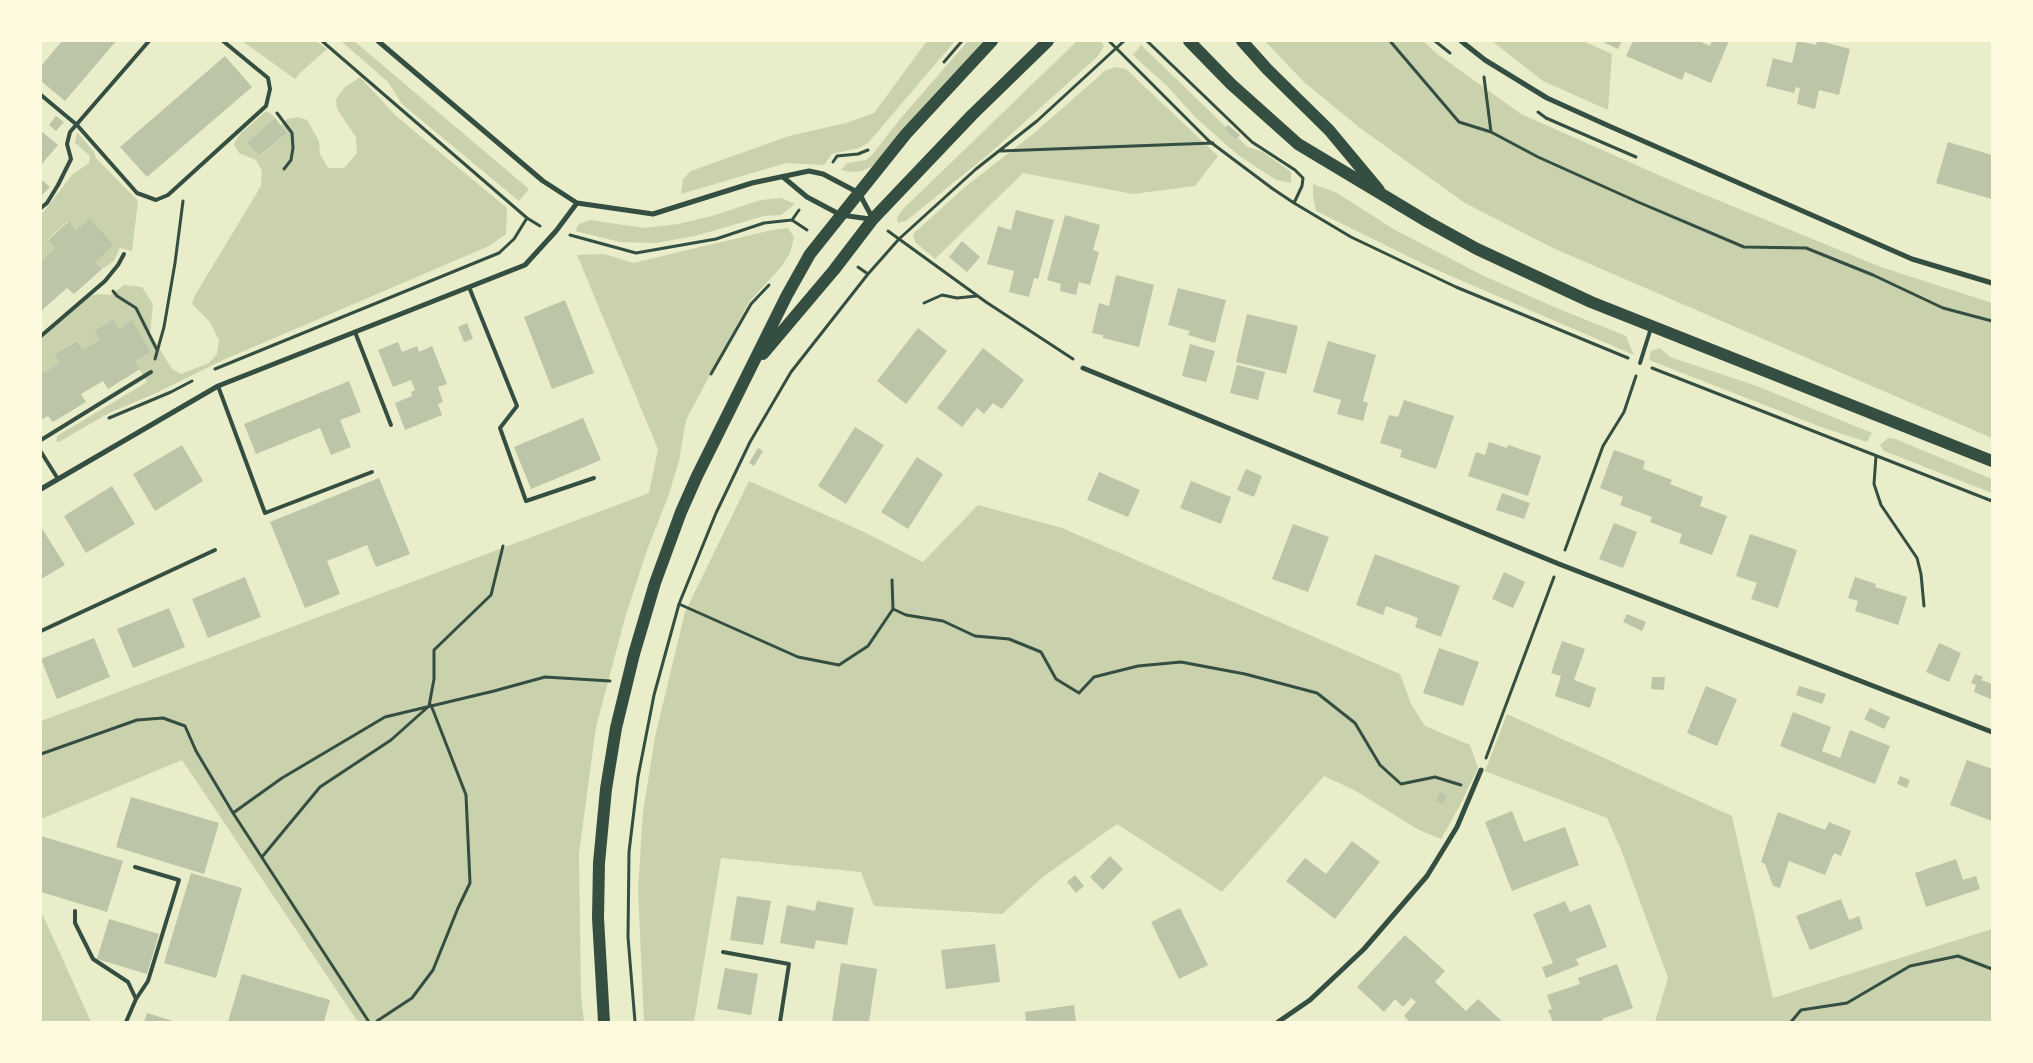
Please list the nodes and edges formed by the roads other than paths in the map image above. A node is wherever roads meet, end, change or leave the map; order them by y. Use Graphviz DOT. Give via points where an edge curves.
graph roads {
  1 [pos="150,41"];
  2 [pos="223,41"];
  3 [pos="378,41"];
  4 [pos="992,41"];
  5 [pos="1048,41"];
  6 [pos="1189,41"];
  7 [pos="1242,41"];
  8 [pos="1461,41"];
  9 [pos="41,95"];
  10 [pos="77,125"];
  11 [pos="783,177"];
  12 [pos="859,193"];
  13 [pos="1386,197"];
  14 [pos="577,203"];
  15 [pos="41,208"];
  16 [pos="841,216"];
  17 [pos="873,220"];
  18 [pos="124,254"];
  19 [pos="1992,283"];
  20 [pos="469,287"];
  21 [pos="1652,326"];
  22 [pos="354,332"];
  23 [pos="41,336"];
  24 [pos="1640,363"];
  25 [pos="752,367"];
  26 [pos="1084,368"];
  27 [pos="151,372"];
  28 [pos="218,386"];
  29 [pos="391,425"];
  30 [pos="41,440"];
  31 [pos="41,452"];
  32 [pos="1992,461"];
  33 [pos="372,472"];
  34 [pos="594,478"];
  35 [pos="58,479"];
  36 [pos="41,489"];
  37 [pos="215,550"];
  38 [pos="41,631"];
  39 [pos="1992,732"];
  40 [pos="1481,770"];
  41 [pos="136,867"];
  42 [pos="75,911"];
  43 [pos="723,952"];
  44 [pos="136,999"];
  45 [pos="126,1022"];
  46 [pos="604,1022"];
  47 [pos="780,1022"];
  48 [pos="1278,1022"];
  1 -- 10 [label="lane"];
  2 -- 10 [label="lane" via="268,78 270,89 266,106 168,196 156,200 137,193"];
  3 -- 14 [label="street" via="543,181"];
  4 -- 12 [label="main road" via="937,100"];
  5 -- 17 [label="main road" via="972,114"];
  6 -- 13 [label="main road" via="1298,144"];
  7 -- 13 [label="main road" via="1329,130"];
  8 -- 19 [label="street" via="1485,60 1547,98 1608,126 1912,259"];
  9 -- 10 [label="lane"];
  10 -- 15 [label="lane" via="70,132 67,144 71,159"];
  11 -- 12 [label="street" via="809,171 823,174"];
  11 -- 14 [label="street" via="752,183 653,214"];
  11 -- 16 [label="street" via="807,197"];
  12 -- 16 [label="main road"];
  12 -- 17 [label="street"];
  13 -- 21 [label="main road" via="1524,272"];
  14 -- 20 [label="street" via="556,232 525,265"];
  16 -- 17 [label="street"];
  16 -- 25 [label="main road" via="810,254"];
  17 -- 25 [label="main road"];
  18 -- 23 [label="lane" via="105,281"];
  20 -- 22 [label="street"];
  20 -- 34 [label="lane" via="517,406 500,428 526,501"];
  21 -- 24 [label="lane"];
  21 -- 32 [label="main road"];
  22 -- 28 [label="street"];
  22 -- 29 [label="lane"];
  25 -- 46 [label="main road" via="681,512 655,583 616,728 599,863 598,918"];
  26 -- 39 [label="street" via="1559,564"];
  27 -- 30 [label="lane"];
  28 -- 33 [label="lane" via="265,513"];
  28 -- 35 [label="street"];
  31 -- 35 [label="lane"];
  35 -- 36 [label="street"];
  37 -- 38 [label="lane"];
  40 -- 48 [label="street" via="1457,827 1427,876 1364,949 1310,1000"];
  41 -- 44 [label="lane" via="179,880 148,980"];
  42 -- 44 [label="lane" via="74,923 93,959 128,982"];
  43 -- 47 [label="lane" via="789,964"];
  44 -- 45 [label="lane"];
}
